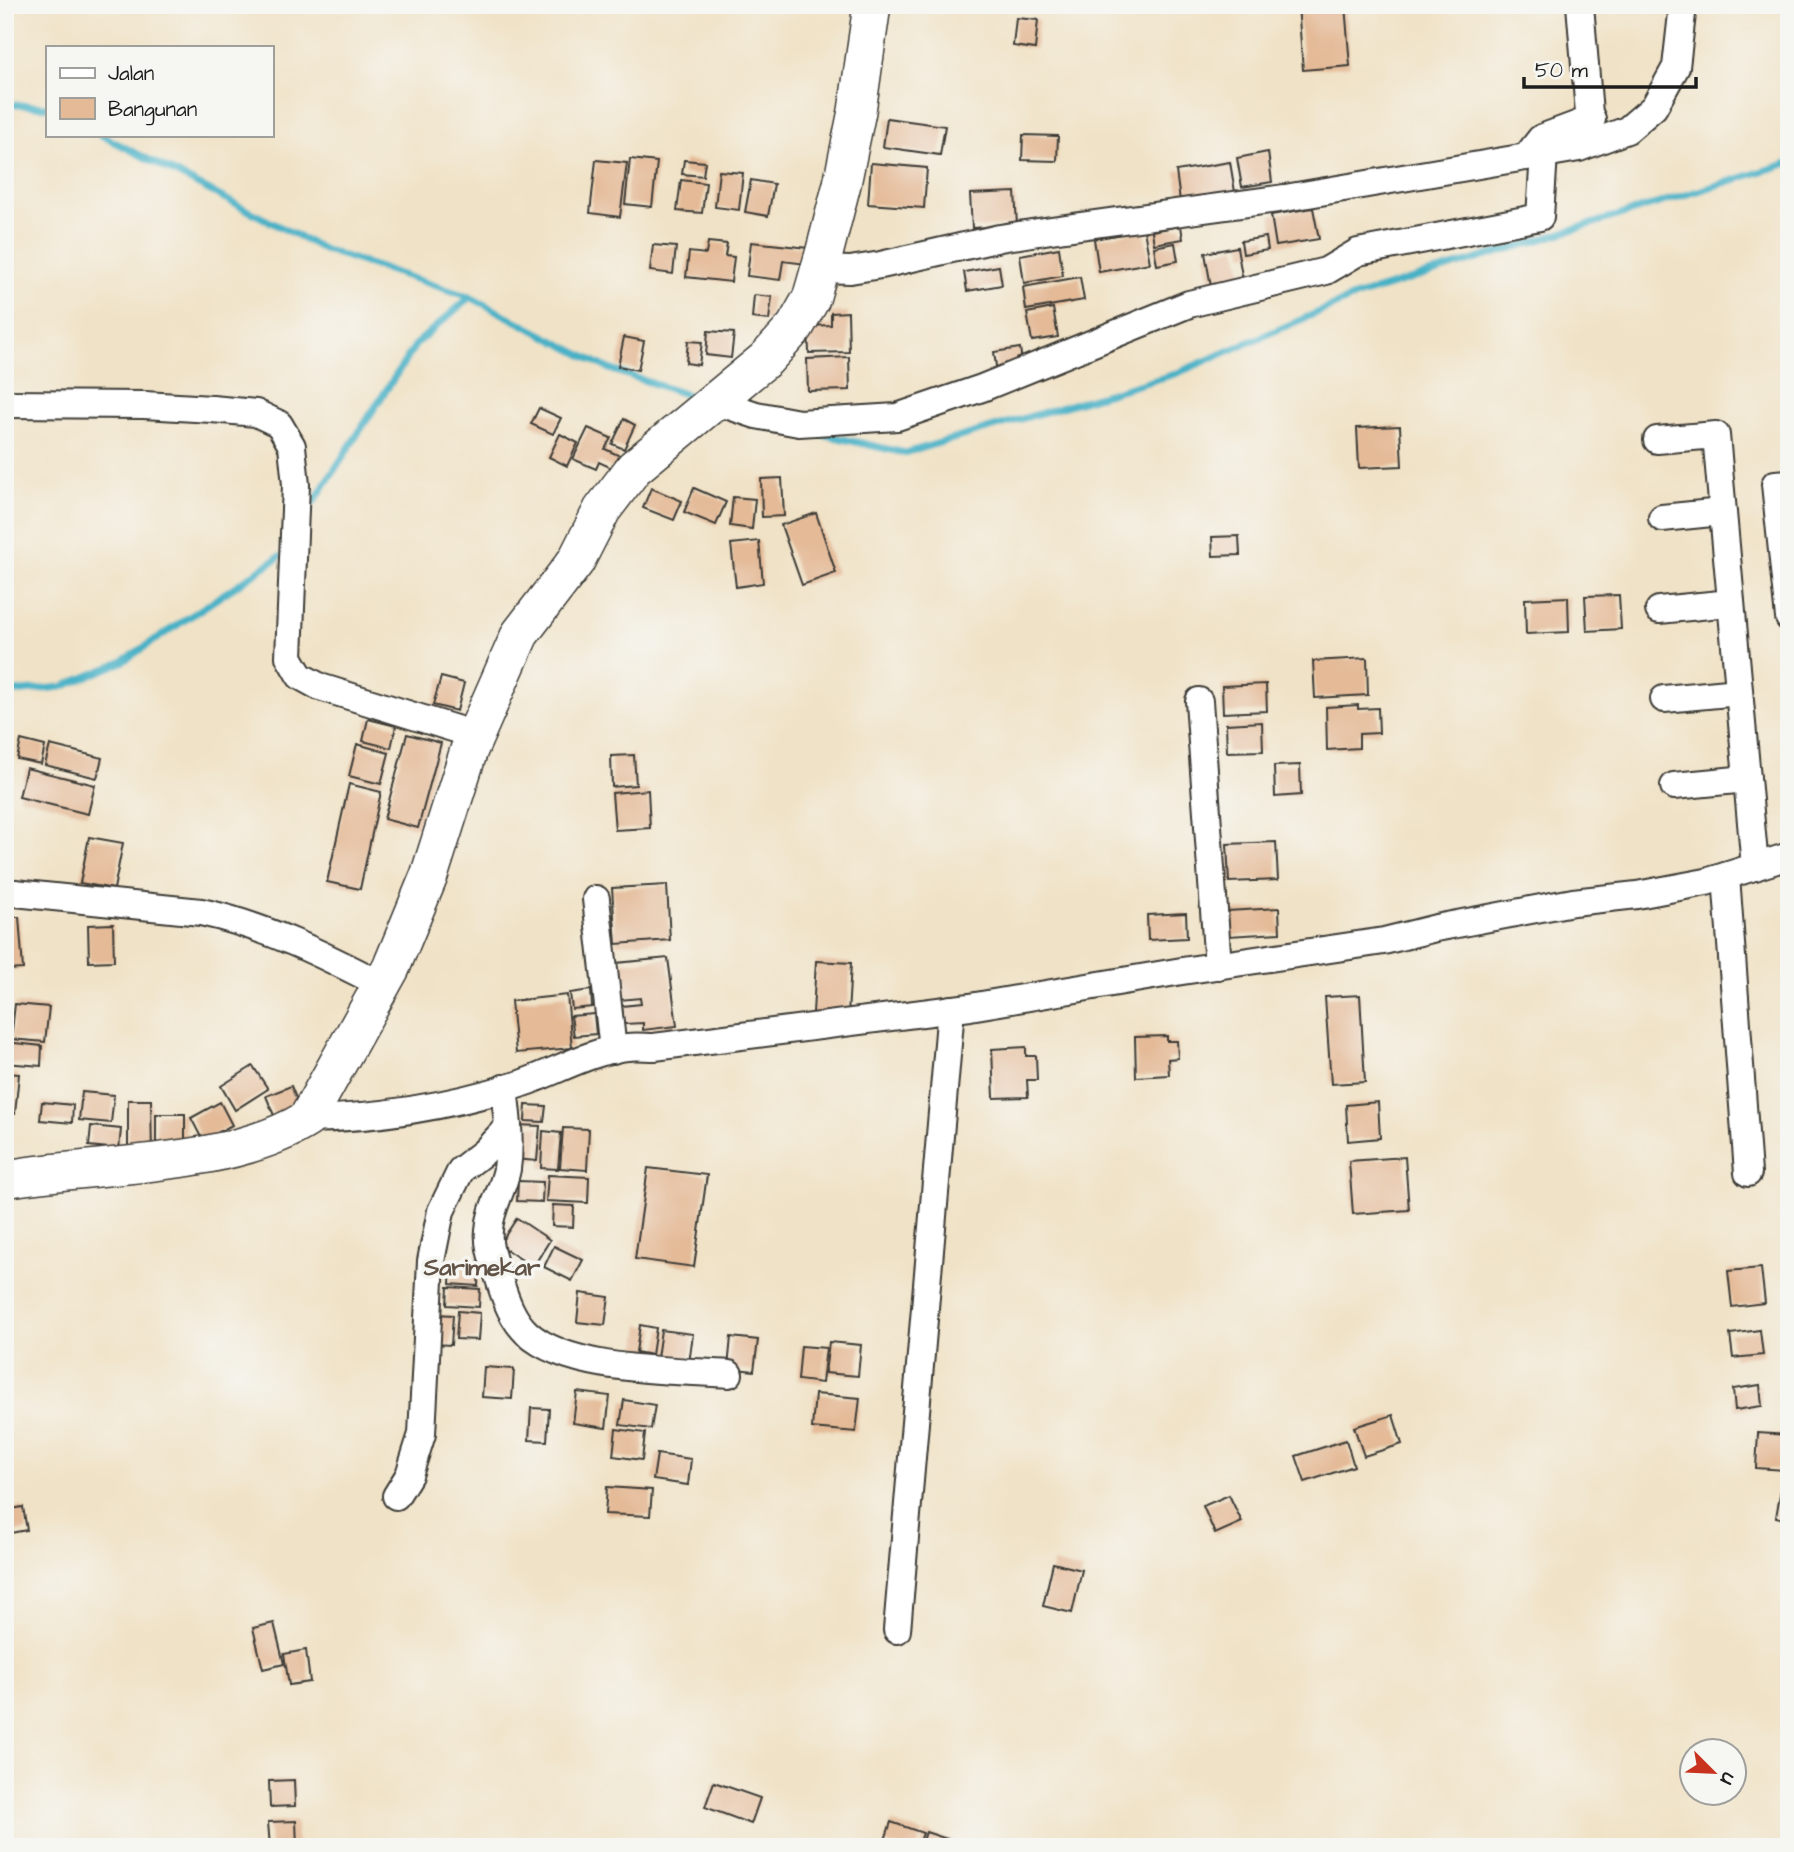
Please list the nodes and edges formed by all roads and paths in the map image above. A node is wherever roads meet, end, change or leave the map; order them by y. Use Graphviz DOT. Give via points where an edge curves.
graph roads {
  1 [pos="872,5"];
  2 [pos="1580,5"];
  3 [pos="1683,5"];
  4 [pos="1535,155"];
  5 [pos="820,269"];
  6 [pos="714,401"];
  7 [pos="5,404"];
  8 [pos="1657,440"];
  9 [pos="1789,483"];
  10 [pos="1723,512"];
  11 [pos="1662,518"];
  12 [pos="1731,603"];
  13 [pos="1659,610"];
  14 [pos="1789,618"];
  15 [pos="1739,692"];
  16 [pos="1664,699"];
  17 [pos="1199,701"];
  18 [pos="475,735"];
  19 [pos="1746,779"];
  20 [pos="1674,786"];
  21 [pos="1789,856"];
  22 [pos="1755,867"];
  23 [pos="1726,876"];
  24 [pos="5,892"];
  25 [pos="596,900"];
  26 [pos="1218,966"];
  27 [pos="382,985"];
  28 [pos="951,1009"];
  29 [pos="613,1050"];
  30 [pos="504,1088"];
  31 [pos="307,1119"];
  32 [pos="508,1127"];
  33 [pos="1748,1172"];
  34 [pos="5,1179"];
  35 [pos="729,1374"];
  36 [pos="396,1496"];
  37 [pos="897,1630"];
  1 -- 5 [label="street" via="857,111"];
  2 -- 4 [label="street" via="1592,119 1541,138"];
  3 -- 4 [label="street" via="1676,67 1654,107 1627,130 1579,148"];
  4 -- 5 [label="street" via="1285,198 1000,238 850,270"];
  4 -- 6 [label="street" via="1540,217 1359,252 1326,271 1189,304 982,388 897,417 799,423"];
  5 -- 6 [label="street" via="811,299 795,327 766,359"];
  6 -- 18 [label="street" via="634,468 603,510 576,561 520,634"];
  7 -- 18 [label="street" via="212,408 256,413 279,424 292,446 296,485 289,657 300,676 347,697"];
  8 -- 10 [label="street" via="1716,435"];
  9 -- 14 [label="street" via="1775,484"];
  10 -- 11 [label="street"];
  10 -- 12 [label="street"];
  12 -- 13 [label="street"];
  12 -- 15 [label="street"];
  15 -- 16 [label="street"];
  15 -- 19 [label="street"];
  17 -- 26 [label="street"];
  18 -- 27 [label="street" via="429,876"];
  19 -- 20 [label="street"];
  19 -- 22 [label="street"];
  21 -- 22 [label="street"];
  22 -- 23 [label="street"];
  23 -- 26 [label="street" via="1384,941"];
  23 -- 33 [label="street"];
  24 -- 27 [label="street" via="226,917 288,940"];
  25 -- 29 [label="street"];
  26 -- 28 [label="street"];
  27 -- 31 [label="street"];
  28 -- 29 [label="street"];
  28 -- 37 [label="street"];
  29 -- 30 [label="street"];
  30 -- 31 [label="street" via="378,1116"];
  30 -- 32 [label="street"];
  31 -- 34 [label="street" via="287,1131 218,1151"];
  32 -- 35 [label="street" via="507,1168 488,1238 505,1297 527,1333 575,1358"];
  32 -- 36 [label="street" via="461,1170 441,1211 427,1299 422,1434 409,1475"];
}
